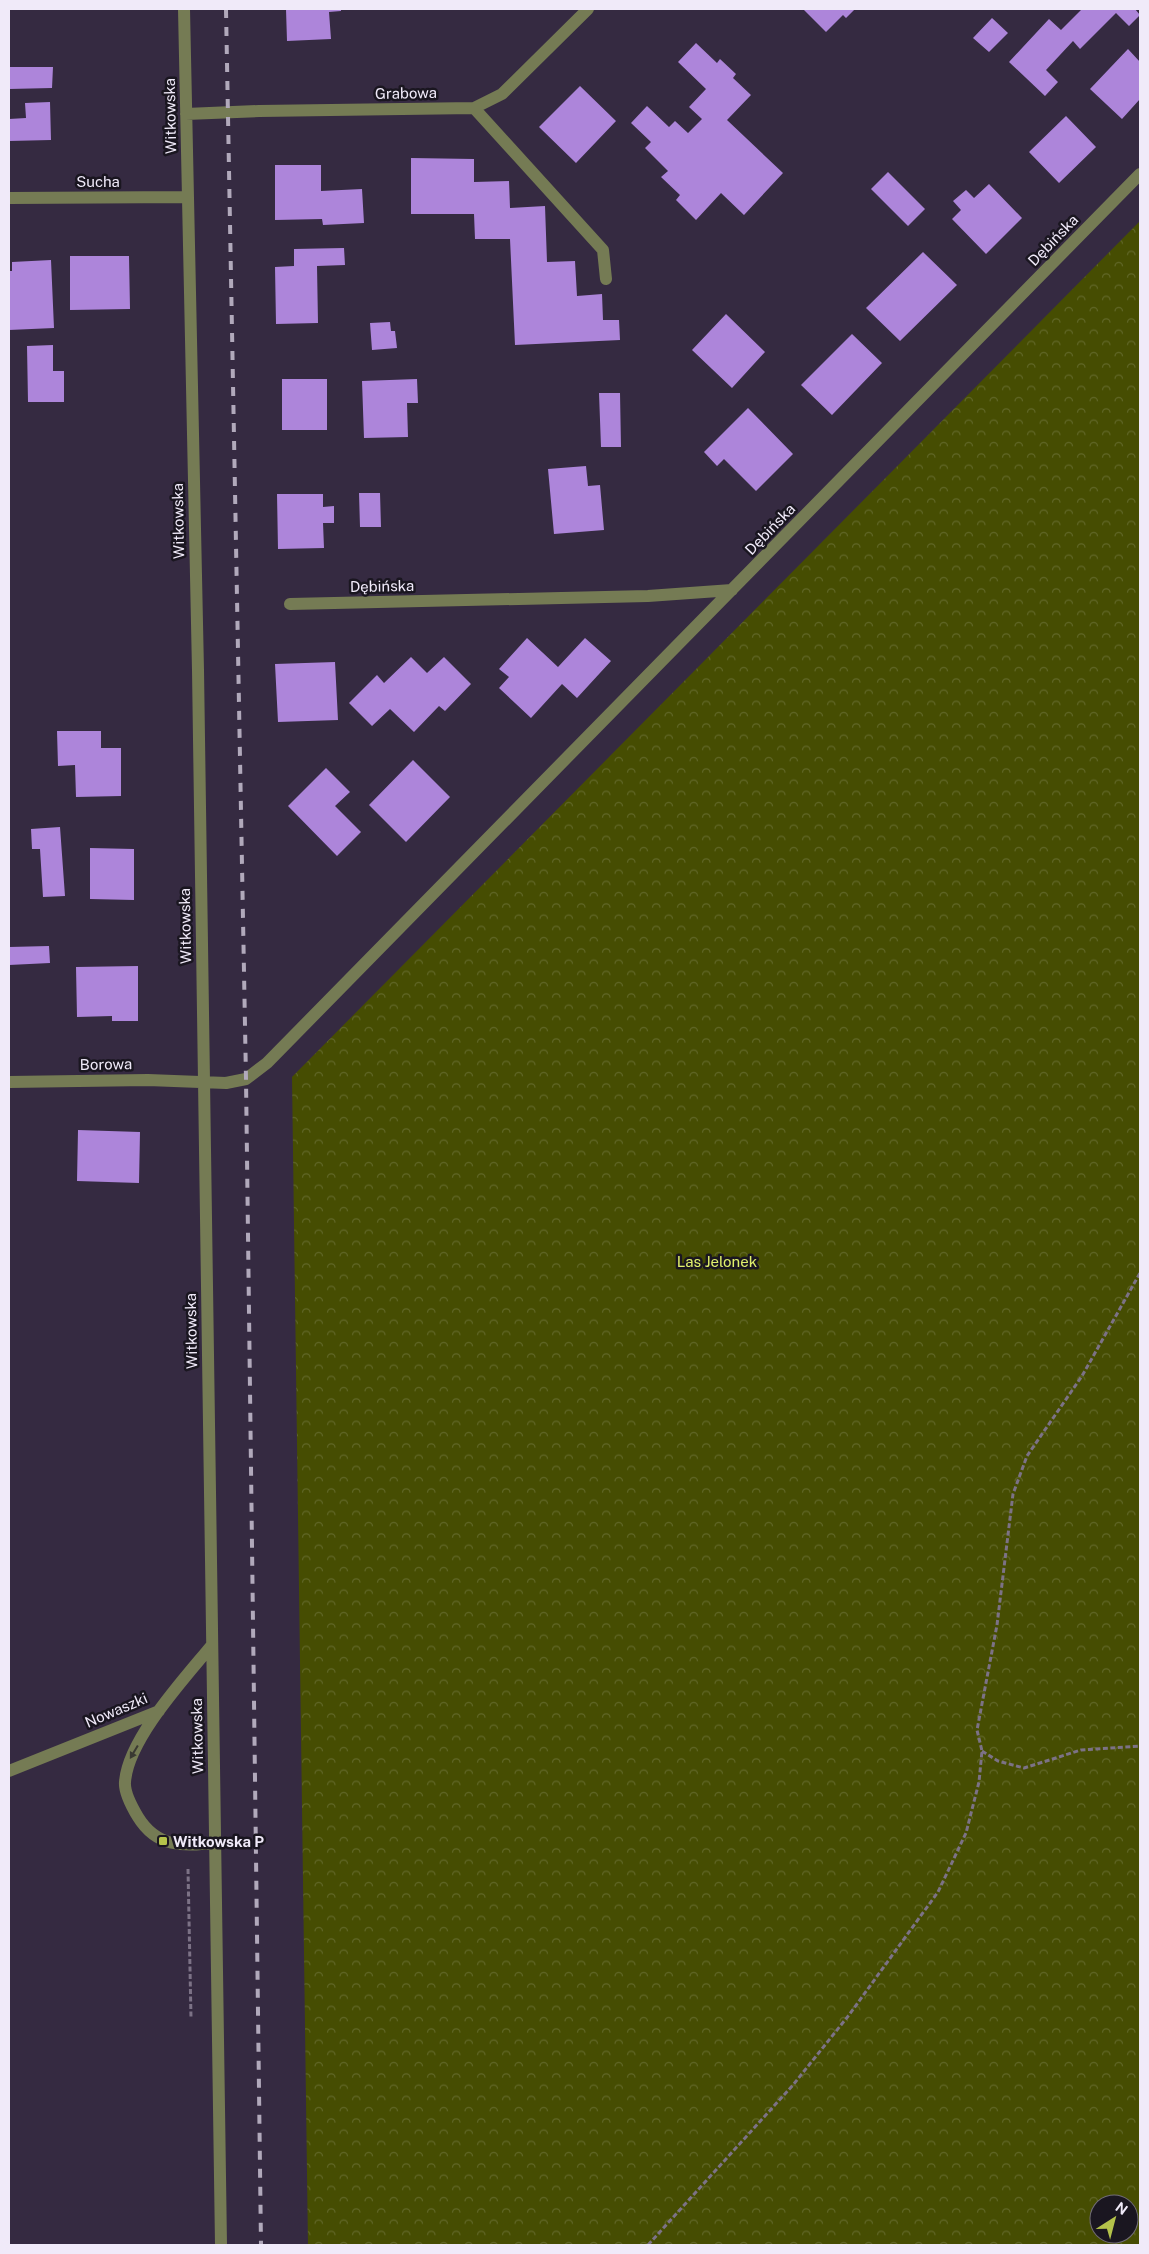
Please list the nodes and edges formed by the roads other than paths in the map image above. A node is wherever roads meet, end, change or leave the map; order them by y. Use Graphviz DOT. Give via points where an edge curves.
graph roads {
  1 [pos="184,9"];
  2 [pos="588,9"];
  3 [pos="474,108"];
  4 [pos="186,114"];
  5 [pos="1140,174"];
  6 [pos="188,197"];
  7 [pos="9,198"];
  8 [pos="606,279"];
  9 [pos="732,590"];
  10 [pos="290,604"];
  11 [pos="9,1082"];
  12 [pos="204,1082"];
  13 [pos="212,1645"];
  14 [pos="159,1711"];
  15 [pos="9,1770"];
  16 [pos="215,1843"];
  17 [pos="220,2245"];
  1 -- 4 [label="street, Witkowska"];
  2 -- 3 [label="street, Grabowa" via="502,94"];
  3 -- 4 [label="street, Grabowa"];
  3 -- 8 [label="street" via="602,250"];
  4 -- 6 [label="street, Witkowska"];
  5 -- 9 [label="street, Dębińska"];
  6 -- 7 [label="street, Sucha"];
  6 -- 12 [label="street, Witkowska"];
  9 -- 10 [label="street, Dębińska" via="648,596"];
  9 -- 12 [label="street, Borowa" via="267,1063 246,1079 226,1083"];
  11 -- 12 [label="street, Borowa"];
  12 -- 13 [label="street, Witkowska"];
  13 -- 14 [label="street, Nowaszki"];
  13 -- 16 [label="street, Witkowska"];
  14 -- 15 [label="street, Nowaszki"];
  14 -- 16 [label="street, one-way" via="128,1761 124,1784 131,1806 143,1826 162,1841 187,1846"];
  16 -- 17 [label="street, Witkowska"];
}
